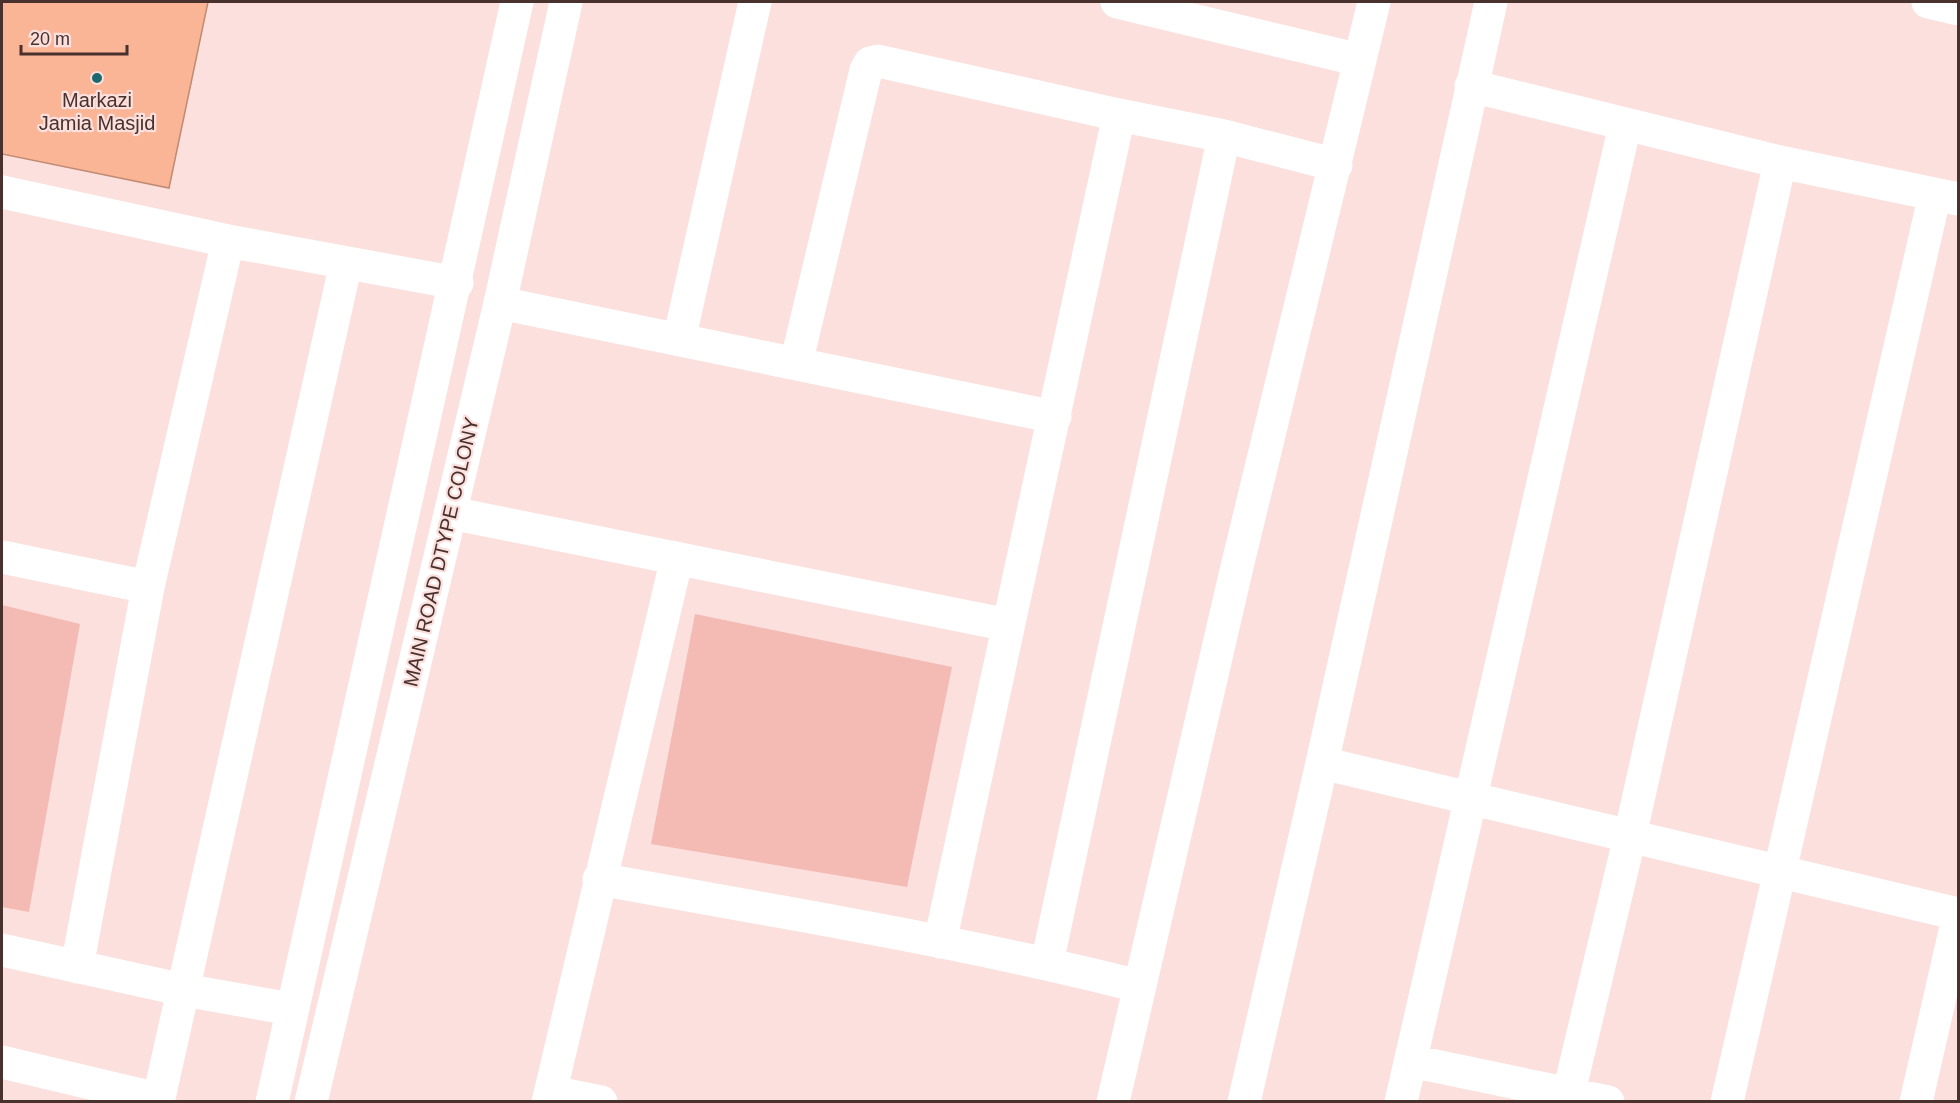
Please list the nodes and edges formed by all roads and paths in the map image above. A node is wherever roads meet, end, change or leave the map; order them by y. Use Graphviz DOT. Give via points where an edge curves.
graph roads {
  1 [pos="517,2"];
  2 [pos="566,2"];
  3 [pos="754,2"];
  4 [pos="1118,2"];
  5 [pos="1374,2"];
  6 [pos="1491,2"];
  7 [pos="1928,2"];
  8 [pos="1959,9"];
  9 [pos="1360,60"];
  10 [pos="1471,86"];
  11 [pos="1119,115"];
  12 [pos="1625,125"];
  13 [pos="1224,136"];
  14 [pos="1780,162"];
  15 [pos="1336,165"];
  16 [pos="2,192"];
  17 [pos="1947,197"];
  18 [pos="228,241"];
  19 [pos="346,263"];
  20 [pos="457,283"];
  21 [pos="500,303"];
  22 [pos="679,340"];
  23 [pos="796,364"];
  24 [pos="1055,417"];
  25 [pos="451,513"];
  26 [pos="2,557"];
  27 [pos="677,558"];
  28 [pos="148,587"];
  29 [pos="1008,625"];
  30 [pos="1322,763"];
  31 [pos="1471,798"];
  32 [pos="1630,836"];
  33 [pos="1780,872"];
  34 [pos="599,879"];
  35 [pos="1959,916"];
  36 [pos="940,942"];
  37 [pos="2,950"];
  38 [pos="1047,963"];
  39 [pos="77,967"];
  40 [pos="1138,986"];
  41 [pos="184,990"];
  42 [pos="291,1009"];
  43 [pos="1411,1060"];
  44 [pos="2,1062"];
  45 [pos="1569,1092"];
  46 [pos="549,1096"];
  47 [pos="158,1100"];
  48 [pos="272,1101"];
  49 [pos="311,1101"];
  50 [pos="602,1101"];
  51 [pos="1113,1101"];
  52 [pos="1244,1101"];
  53 [pos="1401,1101"];
  54 [pos="1608,1101"];
  55 [pos="1727,1101"];
  56 [pos="1916,1101"];
  1 -- 20 [label="street"];
  2 -- 21 [label="street, MAIN ROAD DTYPE COLONY"];
  3 -- 22 [label="street"];
  4 -- 9 [label="street"];
  5 -- 9 [label="street"];
  6 -- 10 [label="street"];
  7 -- 8 [label="street"];
  9 -- 15 [label="street"];
  10 -- 12 [label="street"];
  10 -- 30 [label="street"];
  11 -- 13 [label="street"];
  11 -- 23 [label="street" via="878,61 870,63"];
  11 -- 24 [label="street"];
  12 -- 14 [label="street"];
  12 -- 31 [label="street"];
  13 -- 15 [label="street"];
  13 -- 38 [label="street"];
  14 -- 17 [label="street"];
  14 -- 32 [label="street"];
  15 -- 40 [label="street"];
  16 -- 18 [label="street"];
  17 -- 33 [label="street"];
  18 -- 19 [label="street"];
  18 -- 28 [label="street"];
  19 -- 20 [label="street"];
  19 -- 41 [label="street"];
  20 -- 42 [label="street"];
  21 -- 22 [label="street"];
  21 -- 25 [label="street, MAIN ROAD DTYPE COLONY"];
  22 -- 23 [label="street"];
  23 -- 24 [label="street"];
  24 -- 29 [label="street"];
  25 -- 27 [label="street"];
  25 -- 49 [label="street, MAIN ROAD DTYPE COLONY"];
  26 -- 28 [label="street"];
  27 -- 29 [label="street"];
  27 -- 34 [label="street"];
  28 -- 39 [label="street"];
  29 -- 36 [label="street"];
  30 -- 31 [label="street"];
  30 -- 52 [label="street"];
  31 -- 32 [label="street"];
  31 -- 43 [label="street"];
  32 -- 33 [label="street"];
  32 -- 45 [label="street"];
  33 -- 35 [label="street"];
  33 -- 55 [label="street"];
  34 -- 36 [label="street"];
  34 -- 46 [label="street"];
  35 -- 56 [label="street"];
  36 -- 38 [label="street"];
  37 -- 39 [label="street"];
  38 -- 40 [label="street"];
  39 -- 41 [label="street"];
  40 -- 51 [label="street"];
  41 -- 42 [label="street"];
  41 -- 47 [label="street"];
  42 -- 48 [label="street"];
  43 -- 45 [label="street"];
  43 -- 53 [label="street"];
  44 -- 47 [label="street"];
  45 -- 54 [label="street"];
  46 -- 50 [label="street"];
}
